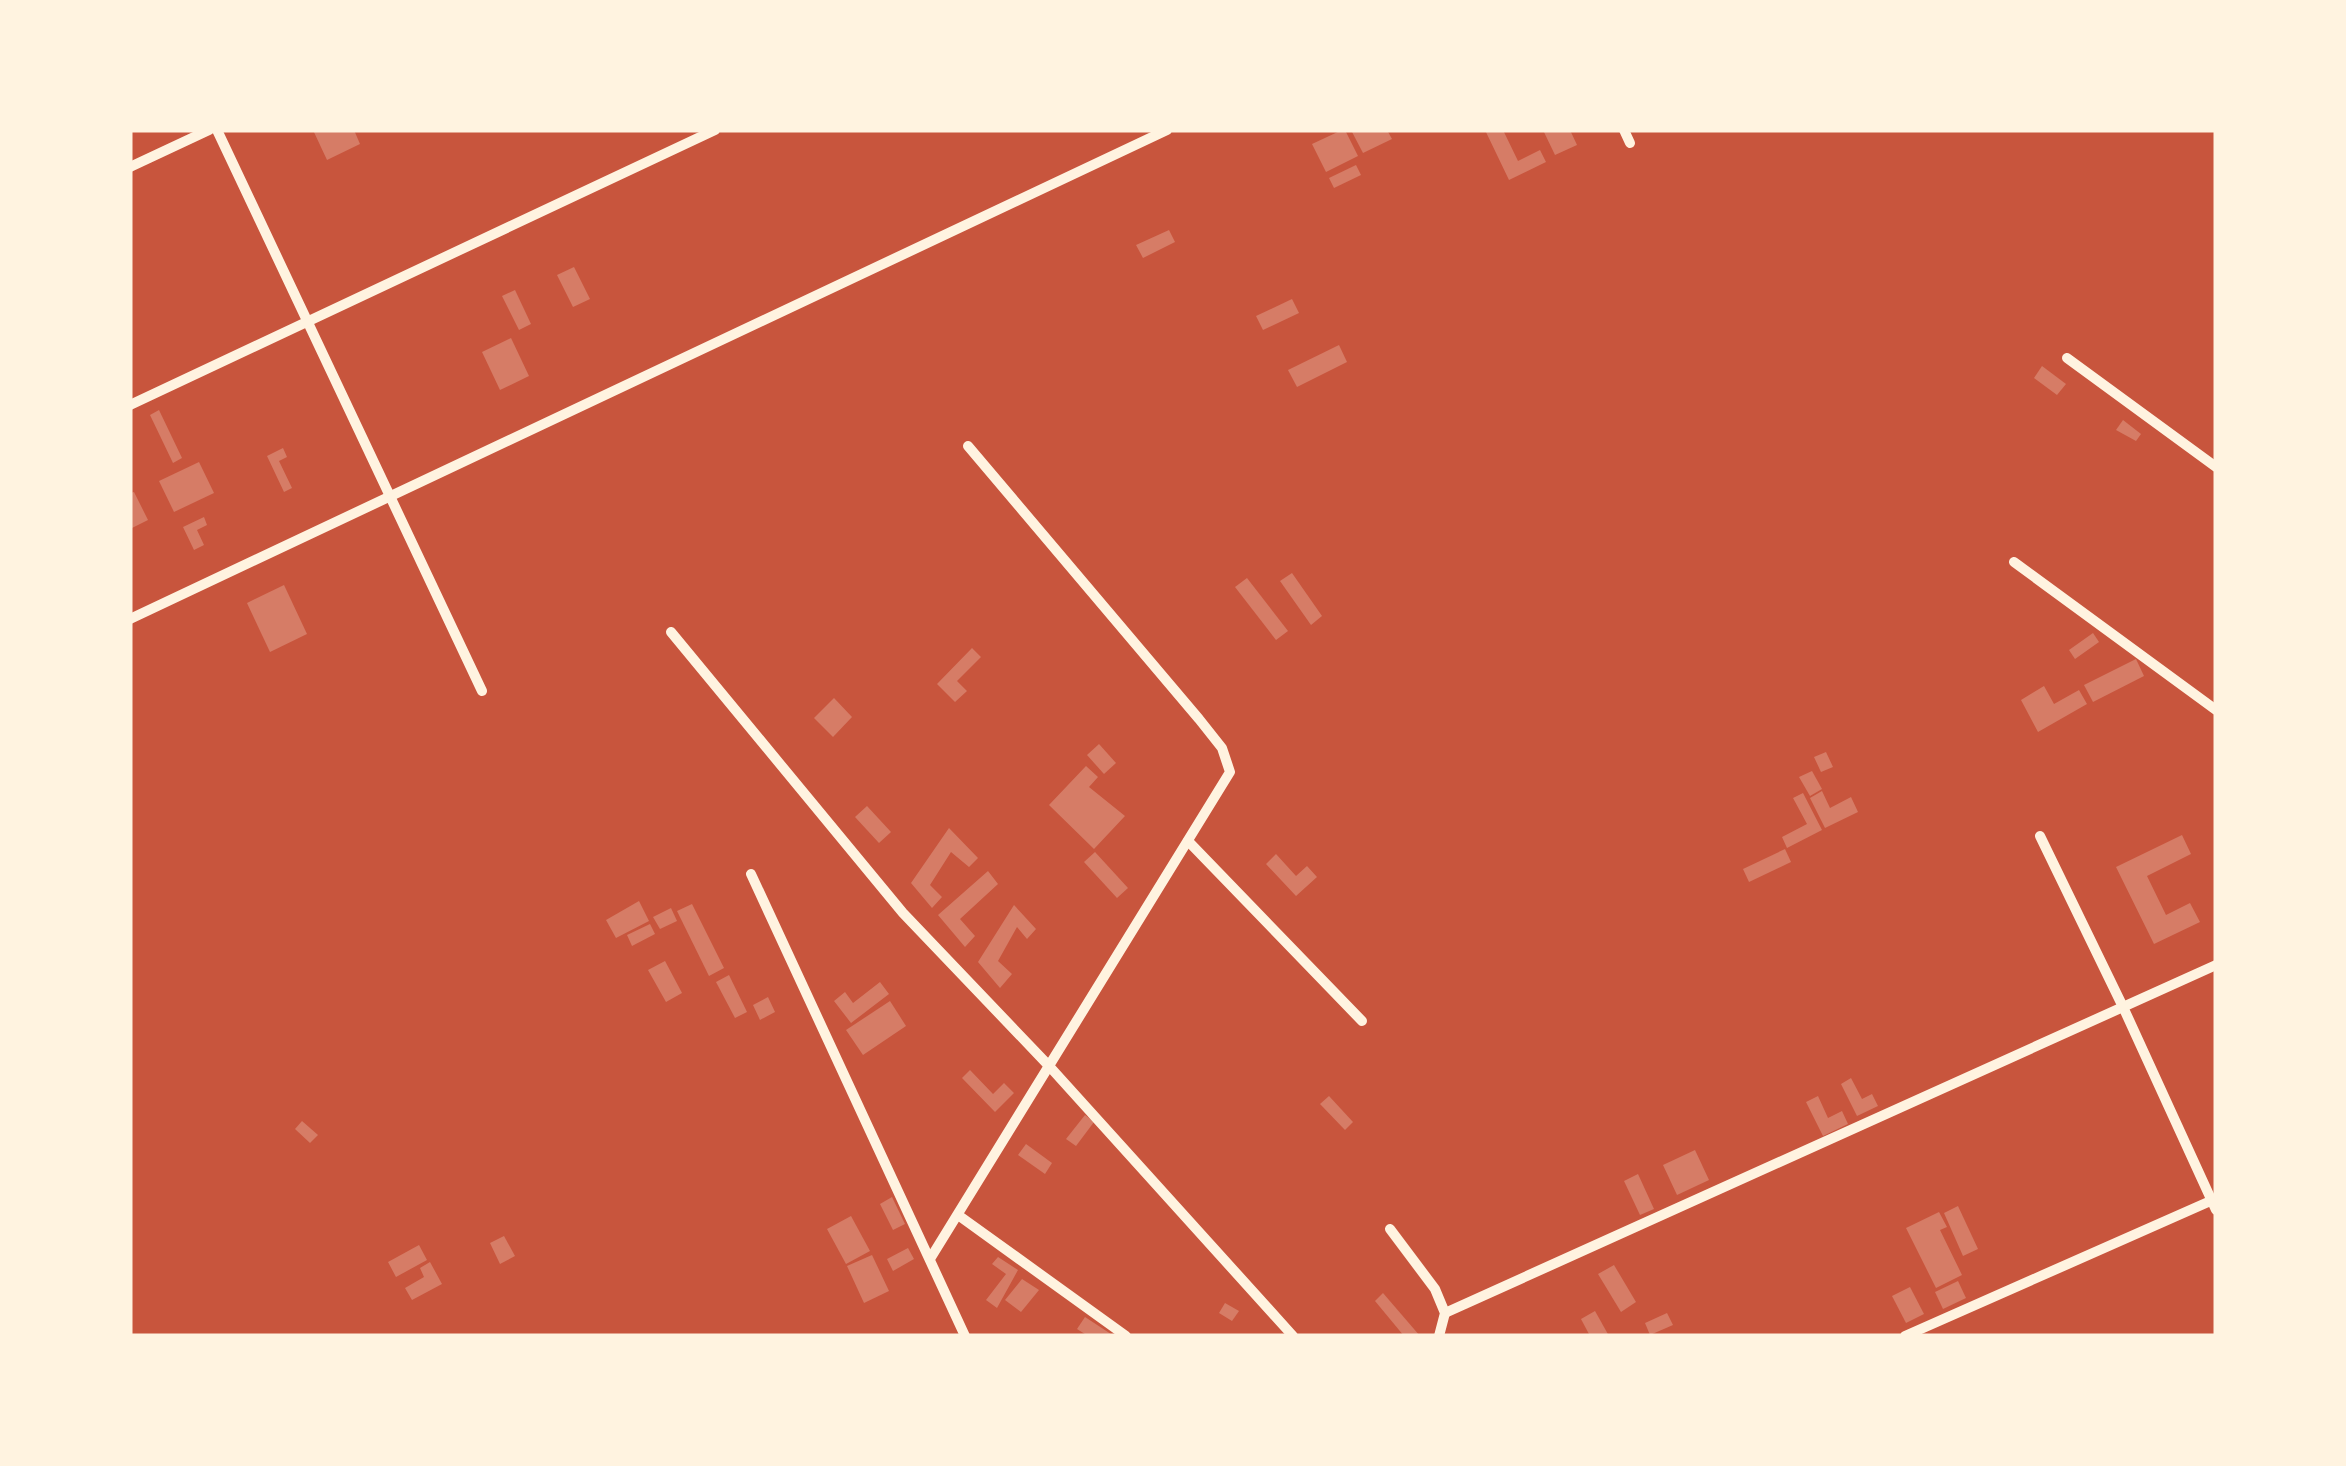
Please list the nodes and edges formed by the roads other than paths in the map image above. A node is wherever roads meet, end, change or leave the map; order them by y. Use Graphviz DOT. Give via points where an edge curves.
graph roads {
  1 [pos="208,130"];
  2 [pos="216,130"];
  3 [pos="715,130"];
  4 [pos="1167,130"];
  5 [pos="1624,130"];
  6 [pos="1630,144"];
  7 [pos="130,167"];
  8 [pos="307,322"];
  9 [pos="2067,358"];
  10 [pos="130,405"];
  11 [pos="968,446"];
  12 [pos="2216,467"];
  13 [pos="390,496"];
  14 [pos="2014,562"];
  15 [pos="130,619"];
  16 [pos="671,632"];
  17 [pos="482,690"];
  18 [pos="2216,710"];
  19 [pos="2040,836"];
  20 [pos="1188,841"];
  21 [pos="751,874"];
  22 [pos="2216,965"];
  23 [pos="2124,1009"];
  24 [pos="1362,1021"];
  25 [pos="1050,1067"];
  26 [pos="2214,1203"];
  27 [pos="958,1216"];
  28 [pos="1390,1229"];
  29 [pos="930,1259"];
  30 [pos="1446,1313"];
  31 [pos="965,1336"];
  32 [pos="1126,1336"];
  33 [pos="1293,1336"];
  34 [pos="1439,1336"];
  35 [pos="1904,1336"];
  1 -- 7 [label="street"];
  2 -- 8 [label="street"];
  3 -- 8 [label="street"];
  4 -- 13 [label="street"];
  5 -- 6 [label="street"];
  8 -- 10 [label="street"];
  8 -- 13 [label="street"];
  9 -- 12 [label="street"];
  11 -- 20 [label="street" via="1222,748 1230,772"];
  13 -- 15 [label="street"];
  13 -- 17 [label="street"];
  14 -- 18 [label="street"];
  16 -- 25 [label="street" via="903,913"];
  19 -- 23 [label="street"];
  20 -- 24 [label="street"];
  20 -- 25 [label="street"];
  21 -- 29 [label="street"];
  22 -- 23 [label="street"];
  23 -- 26 [label="street"];
  23 -- 30 [label="street"];
  25 -- 27 [label="street"];
  25 -- 33 [label="street"];
  26 -- 35 [label="street"];
  27 -- 29 [label="street"];
  27 -- 32 [label="street"];
  28 -- 30 [label="street"];
  29 -- 31 [label="street"];
  30 -- 34 [label="street"];
}
